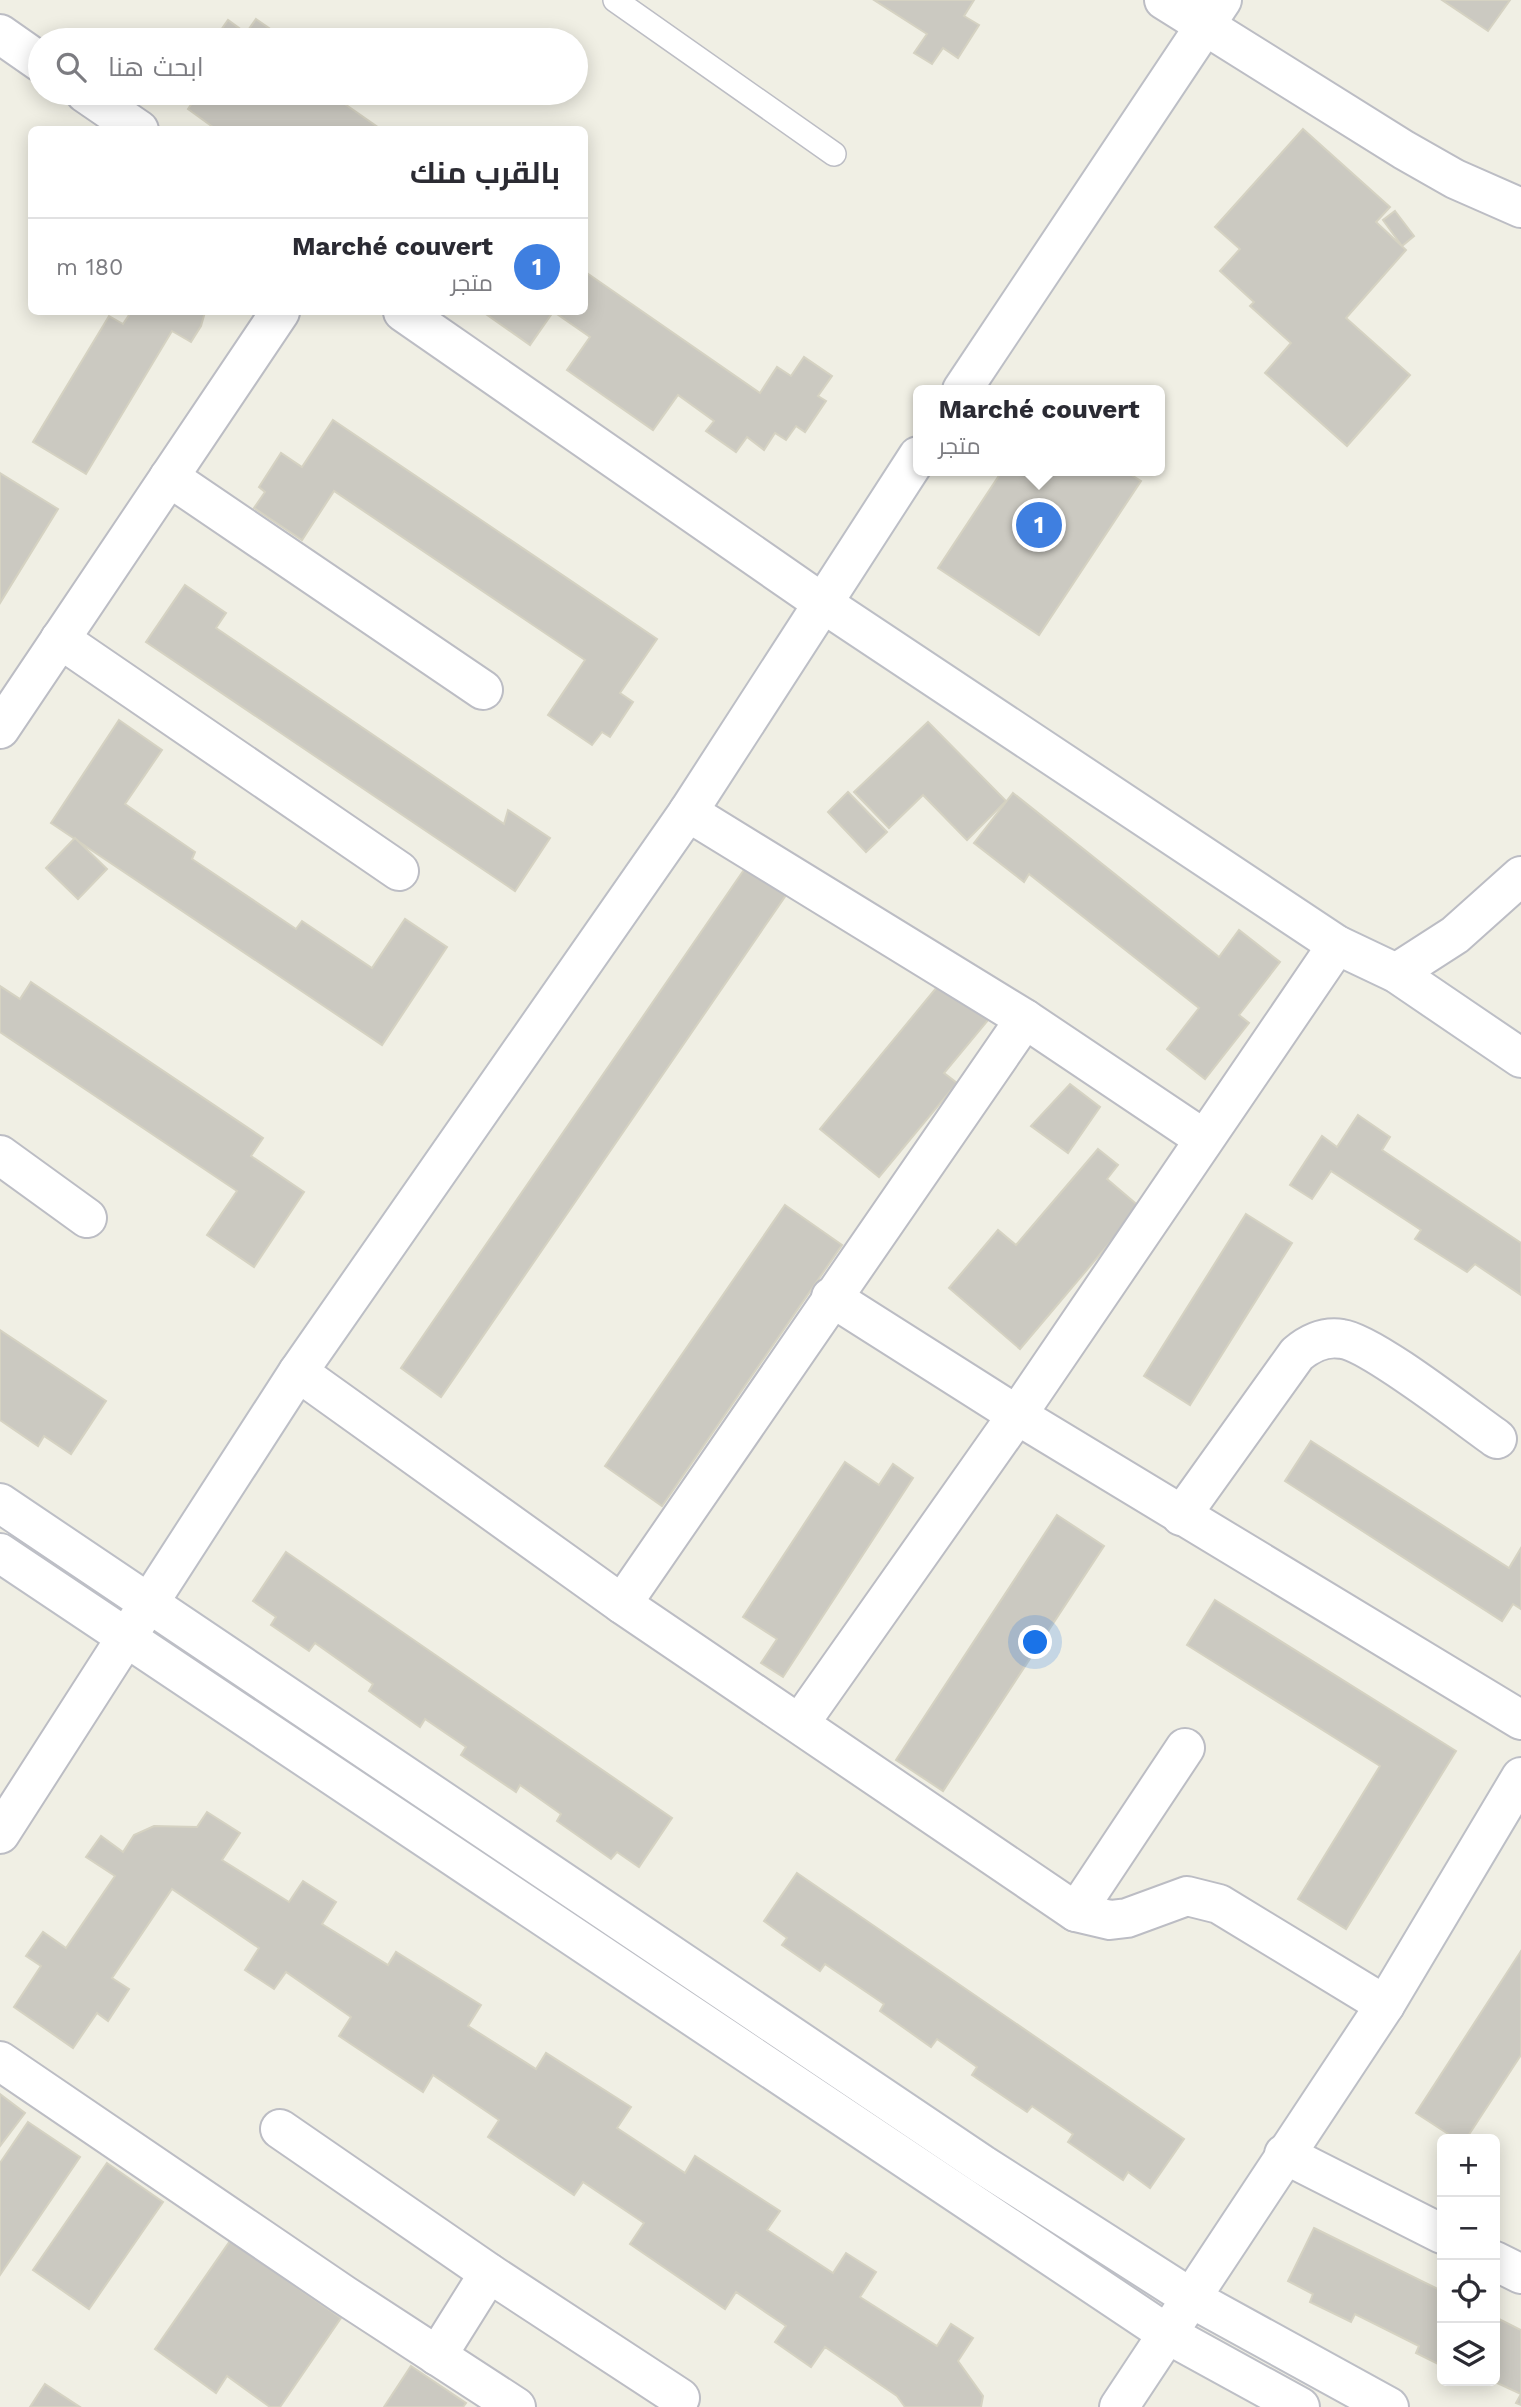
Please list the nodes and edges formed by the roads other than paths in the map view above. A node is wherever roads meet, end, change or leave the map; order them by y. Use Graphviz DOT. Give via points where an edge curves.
graph roads {
  1 [pos="615,0"];
  2 [pos="1164,0"];
  3 [pos="1212,13"];
  4 [pos="0,34"];
  5 [pos="28,54"];
  6 [pos="103,105"];
  7 [pos="133,126"];
  8 [pos="834,154"];
  9 [pos="1521,208"];
  10 [pos="278,315"];
  11 [pos="407,315"];
  12 [pos="965,385"];
  13 [pos="913,464"];
  14 [pos="169,477"];
  15 [pos="821,602"];
  16 [pos="60,639"];
  17 [pos="483,690"];
  18 [pos="0,729"];
  19 [pos="688,812"];
  20 [pos="399,871"];
  21 [pos="1521,876"];
  22 [pos="1337,945"];
  23 [pos="1396,973"];
  24 [pos="1025,1019"];
  25 [pos="1521,1058"];
  26 [pos="1205,1139"];
  27 [pos="0,1155"];
  28 [pos="87,1218"];
  29 [pos="831,1297"];
  30 [pos="298,1372"];
  31 [pos="1017,1415"];
  32 [pos="1497,1439"];
  33 [pos="0,1503"];
  34 [pos="1181,1516"];
  35 [pos="0,1553"];
  36 [pos="149,1603"];
  37 [pos="622,1604"];
  38 [pos="125,1639"];
  39 [pos="1521,1720"];
  40 [pos="800,1723"];
  41 [pos="1185,1748"];
  42 [pos="1521,1777"];
  43 [pos="0,1834"];
  44 [pos="1076,1912"];
  45 [pos="1385,2005"];
  46 [pos="0,2061"];
  47 [pos="280,2129"];
  48 [pos="1284,2154"];
  49 [pos="1437,2231"];
  50 [pos="1500,2264"];
  51 [pos="489,2273"];
  52 [pos="1521,2274"];
  53 [pos="1191,2298"];
  54 [pos="1169,2335"];
  55 [pos="437,2356"];
  56 [pos="680,2398"];
  57 [pos="516,2407"];
  58 [pos="1119,2407"];
  59 [pos="1300,2407"];
  60 [pos="1389,2407"];
  1 -- 8 [label="lane"];
  2 -- 3 [label="street"];
  3 -- 9 [label="street" via="1455,179"];
  3 -- 12 [label="street"];
  4 -- 5 [label="street"];
  6 -- 7 [label="street"];
  10 -- 14 [label="street"];
  11 -- 15 [label="street"];
  13 -- 15 [label="street"];
  14 -- 16 [label="street"];
  14 -- 17 [label="street"];
  15 -- 19 [label="street"];
  15 -- 22 [label="street"];
  16 -- 18 [label="street"];
  16 -- 20 [label="street"];
  19 -- 24 [label="street"];
  19 -- 30 [label="street"];
  21 -- 23 [label="street" via="1455,935"];
  22 -- 23 [label="street"];
  22 -- 26 [label="street"];
  23 -- 25 [label="street"];
  24 -- 26 [label="street"];
  24 -- 29 [label="street"];
  26 -- 31 [label="street"];
  27 -- 28 [label="street"];
  29 -- 31 [label="street"];
  29 -- 37 [label="street"];
  30 -- 36 [label="street"];
  30 -- 37 [label="street"];
  31 -- 34 [label="street"];
  31 -- 40 [label="street"];
  32 -- 34 [label="street" via="1355,1342 1325,1339 1297,1354"];
  33 -- 36 [label="street"];
  34 -- 39 [label="street"];
  35 -- 38 [label="street"];
  36 -- 38 [label="street"];
  36 -- 53 [label="street" via="983,2165"];
  37 -- 40 [label="street"];
  38 -- 43 [label="street"];
  38 -- 54 [label="street"];
  40 -- 44 [label="street"];
  41 -- 44 [label="street"];
  42 -- 45 [label="street"];
  44 -- 45 [label="street" via="1127,1918 1176,1898 1201,1898 1219,1904"];
  45 -- 48 [label="street"];
  46 -- 55 [label="street"];
  47 -- 51 [label="street"];
  48 -- 49 [label="street"];
  48 -- 53 [label="street"];
  50 -- 52 [label="street"];
  51 -- 55 [label="street"];
  51 -- 56 [label="street"];
  53 -- 54 [label="street"];
  53 -- 60 [label="street"];
  54 -- 58 [label="street"];
  54 -- 59 [label="street"];
  55 -- 57 [label="street"];
}
